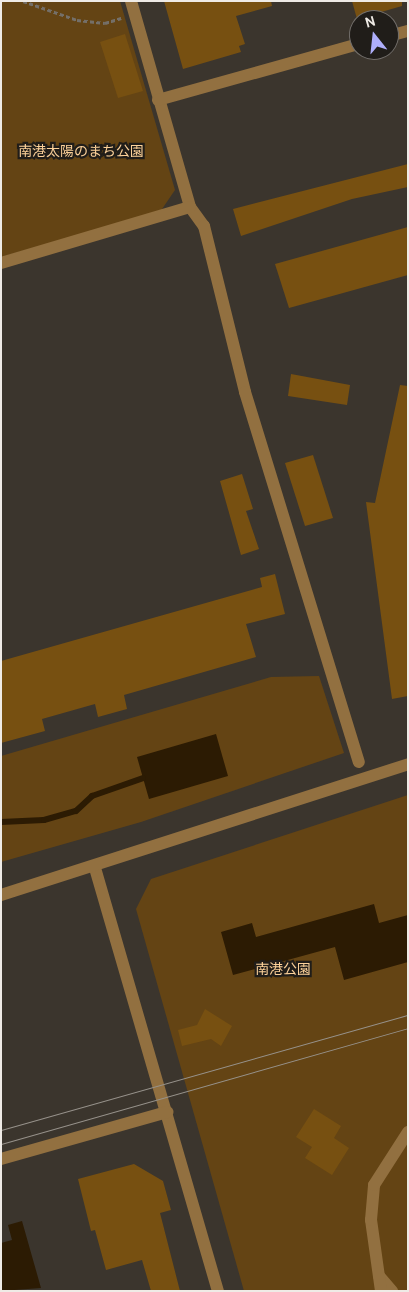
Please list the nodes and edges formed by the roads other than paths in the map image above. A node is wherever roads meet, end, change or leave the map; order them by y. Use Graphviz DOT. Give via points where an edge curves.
graph roads {
  1 [pos="131,1"];
  2 [pos="349,47"];
  3 [pos="158,100"];
  4 [pos="190,207"];
  5 [pos="1,263"];
  6 [pos="359,762"];
  7 [pos="408,764"];
  8 [pos="95,868"];
  9 [pos="1,895"];
  10 [pos="167,1112"];
  11 [pos="408,1132"];
  12 [pos="1,1159"];
  13 [pos="380,1276"];
  14 [pos="218,1291"];
  15 [pos="381,1291"];
  16 [pos="392,1291"];
  1 -- 3 [label="street"];
  2 -- 3 [label="street"];
  3 -- 4 [label="street"];
  4 -- 5 [label="street"];
  4 -- 6 [label="street" via="204,226 245,392"];
  7 -- 8 [label="street"];
  8 -- 9 [label="street"];
  8 -- 10 [label="street"];
  10 -- 12 [label="street"];
  10 -- 14 [label="street"];
  11 -- 13 [label="street" via="374,1185 372,1220"];
  13 -- 15 [label="street"];
  13 -- 16 [label="street"];
}
